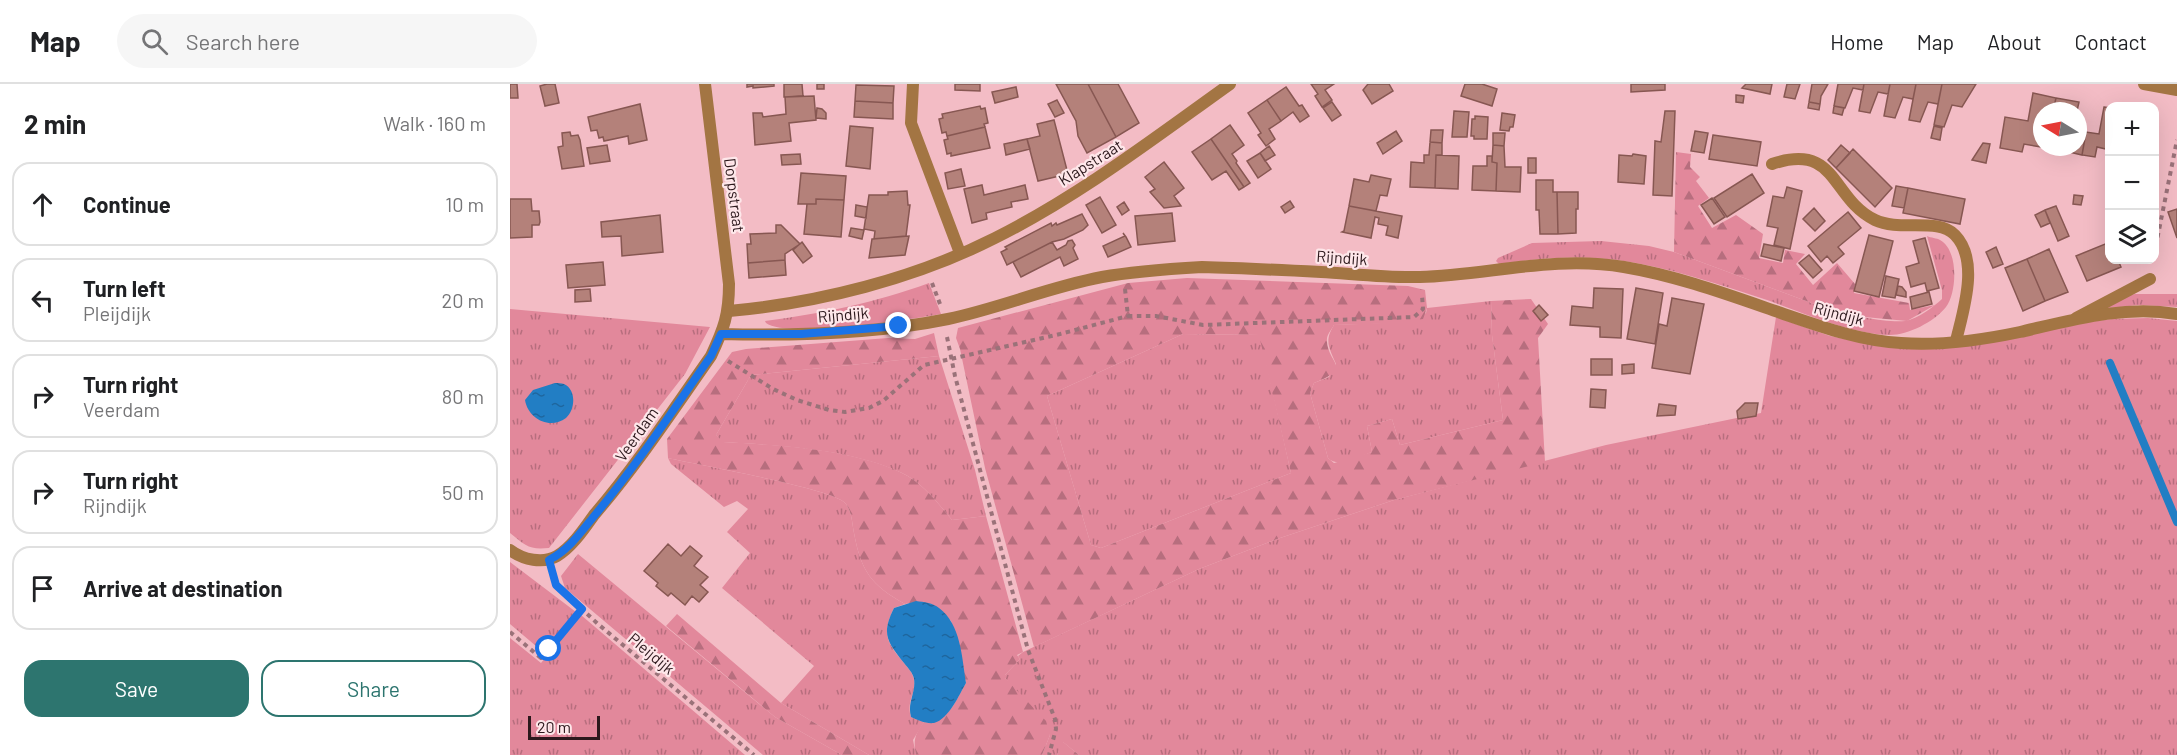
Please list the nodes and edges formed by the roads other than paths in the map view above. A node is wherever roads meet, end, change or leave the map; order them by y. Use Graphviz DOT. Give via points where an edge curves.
graph roads {
  1 [pos="705,84"];
  2 [pos="913,84"];
  3 [pos="1230,84"];
  4 [pos="2144,84"];
  5 [pos="2177,90"];
  6 [pos="1772,164"];
  7 [pos="960,254"];
  8 [pos="2150,279"];
  9 [pos="729,311"];
  10 [pos="2177,314"];
  11 [pos="2075,318"];
  12 [pos="721,334"];
  13 [pos="1956,341"];
  14 [pos="510,550"];
  1 -- 9 [label="street, Dorpstraat"];
  2 -- 7 [label="street" via="911,123"];
  3 -- 7 [label="street, Klapstraat" via="1103,175"];
  4 -- 5 [label="street"];
  6 -- 13 [label="street" via="1788,159 1817,162 1873,219 1898,227 1945,228 1954,234 1961,245 1969,279"];
  7 -- 9 [label="street, Klapstraat" via="837,294 774,307"];
  8 -- 11 [label="street, Rijndijk"];
  9 -- 12 [label="street, Veerdam"];
  10 -- 11 [label="street, Rijndijk" via="2133,311"];
  11 -- 13 [label="street, Rijndijk"];
  12 -- 13 [label="street, Rijndijk" via="824,333 899,326 943,314 976,312 1123,274 1202,267 1420,277 1559,263 1621,266 1659,274 1858,336 1901,344"];
  12 -- 14 [label="street, Veerdam" via="623,481 570,545 549,560 524,558"];
}
